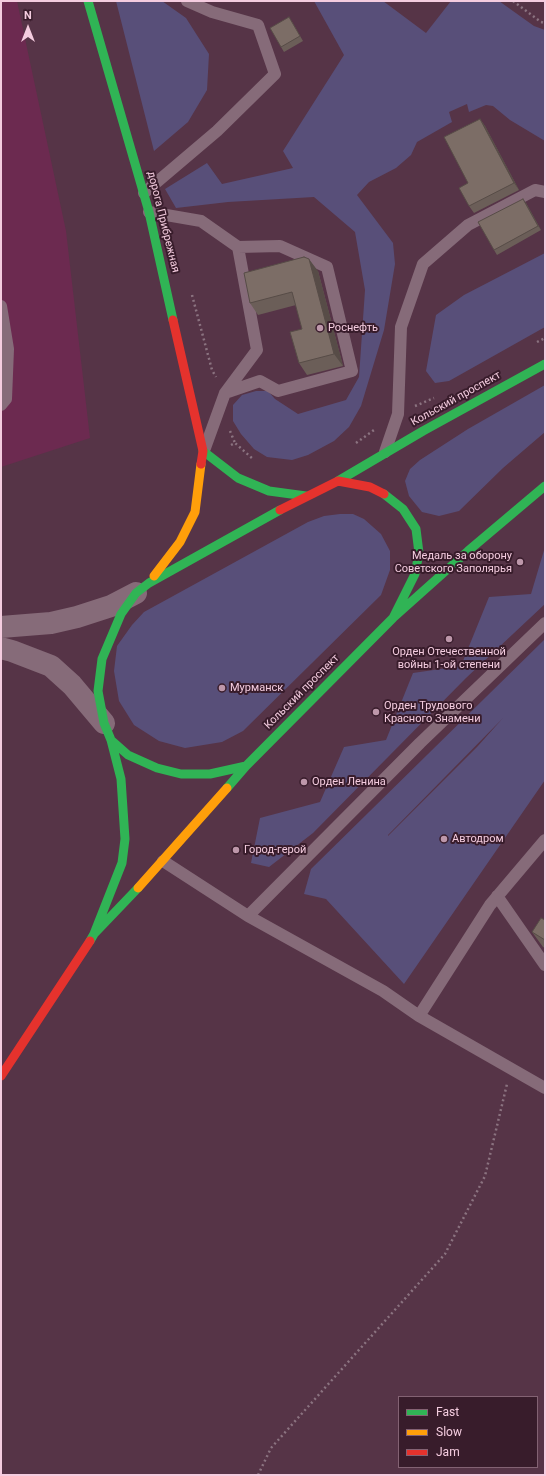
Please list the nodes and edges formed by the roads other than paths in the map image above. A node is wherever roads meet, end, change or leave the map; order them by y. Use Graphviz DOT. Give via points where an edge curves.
graph roads {
  1 [pos="88,1"];
  2 [pos="187,1"];
  3 [pos="545,192"];
  4 [pos="144,193"];
  5 [pos="149,212"];
  6 [pos="238,246"];
  7 [pos="1,306"];
  8 [pos="545,364"];
  9 [pos="225,393"];
  10 [pos="1,405"];
  11 [pos="204,451"];
  12 [pos="385,453"];
  13 [pos="338,481"];
  14 [pos="545,486"];
  15 [pos="306,496"];
  16 [pos="142,588"];
  17 [pos="393,618"];
  18 [pos="545,623"];
  19 [pos="1,626"];
  20 [pos="1,648"];
  21 [pos="107,731"];
  22 [pos="246,766"];
  23 [pos="545,840"];
  24 [pos="163,861"];
  25 [pos="497,896"];
  26 [pos="248,916"];
  27 [pos="94,934"];
  28 [pos="545,965"];
  29 [pos="419,1016"];
  30 [pos="1,1076"];
  31 [pos="545,1088"];
  1 -- 4 [label="main road, дорога Прибрежная"];
  2 -- 4 [label="lane" via="212,12 258,25 275,74 217,131"];
  3 -- 12 [label="lane" via="535,190 468,225 424,264 401,327 398,414"];
  4 -- 5 [label="main road, дорога Прибрежная"];
  5 -- 6 [label="lane" via="201,221"];
  5 -- 11 [label="main road, дорога Прибрежная"];
  6 -- 9 [label="lane" via="257,350"];
  6 -- 9 [label="lane" via="280,246 327,267 352,371 278,391 260,381"];
  7 -- 10 [label="lane" via="8,349 6,399"];
  8 -- 12 [label="main road, Кольский проспект"];
  9 -- 11 [label="lane"];
  11 -- 15 [label="main road" via="238,478 268,491"];
  11 -- 16 [label="main road" via="195,512 180,542"];
  12 -- 13 [label="main road, Кольский проспект"];
  13 -- 15 [label="main road, Кольский проспект"];
  13 -- 17 [label="main road" via="370,487 383,493 403,509 416,528 419,553 414,574"];
  14 -- 17 [label="main road, Кольский проспект" via="468,550"];
  15 -- 16 [label="main road, Кольский проспект"];
  16 -- 19 [label="street" via="110,606 77,617 52,623"];
  16 -- 21 [label="main road" via="121,614 102,659 98,691"];
  17 -- 22 [label="main road, Кольский проспект"];
  18 -- 26 [label="lane"];
  20 -- 21 [label="street" via="51,666 72,685"];
  21 -- 22 [label="main road" via="128,755 157,768 181,774 210,774"];
  21 -- 27 [label="main road" via="121,779 125,839 122,863"];
  22 -- 24 [label="main road, Кольский проспект"];
  23 -- 25 [label="lane"];
  24 -- 26 [label="lane"];
  24 -- 27 [label="main road, Кольский проспект"];
  25 -- 28 [label="lane"];
  25 -- 29 [label="lane"];
  26 -- 29 [label="lane" via="383,992"];
  27 -- 30 [label="main road"];
  29 -- 31 [label="lane"];
}
